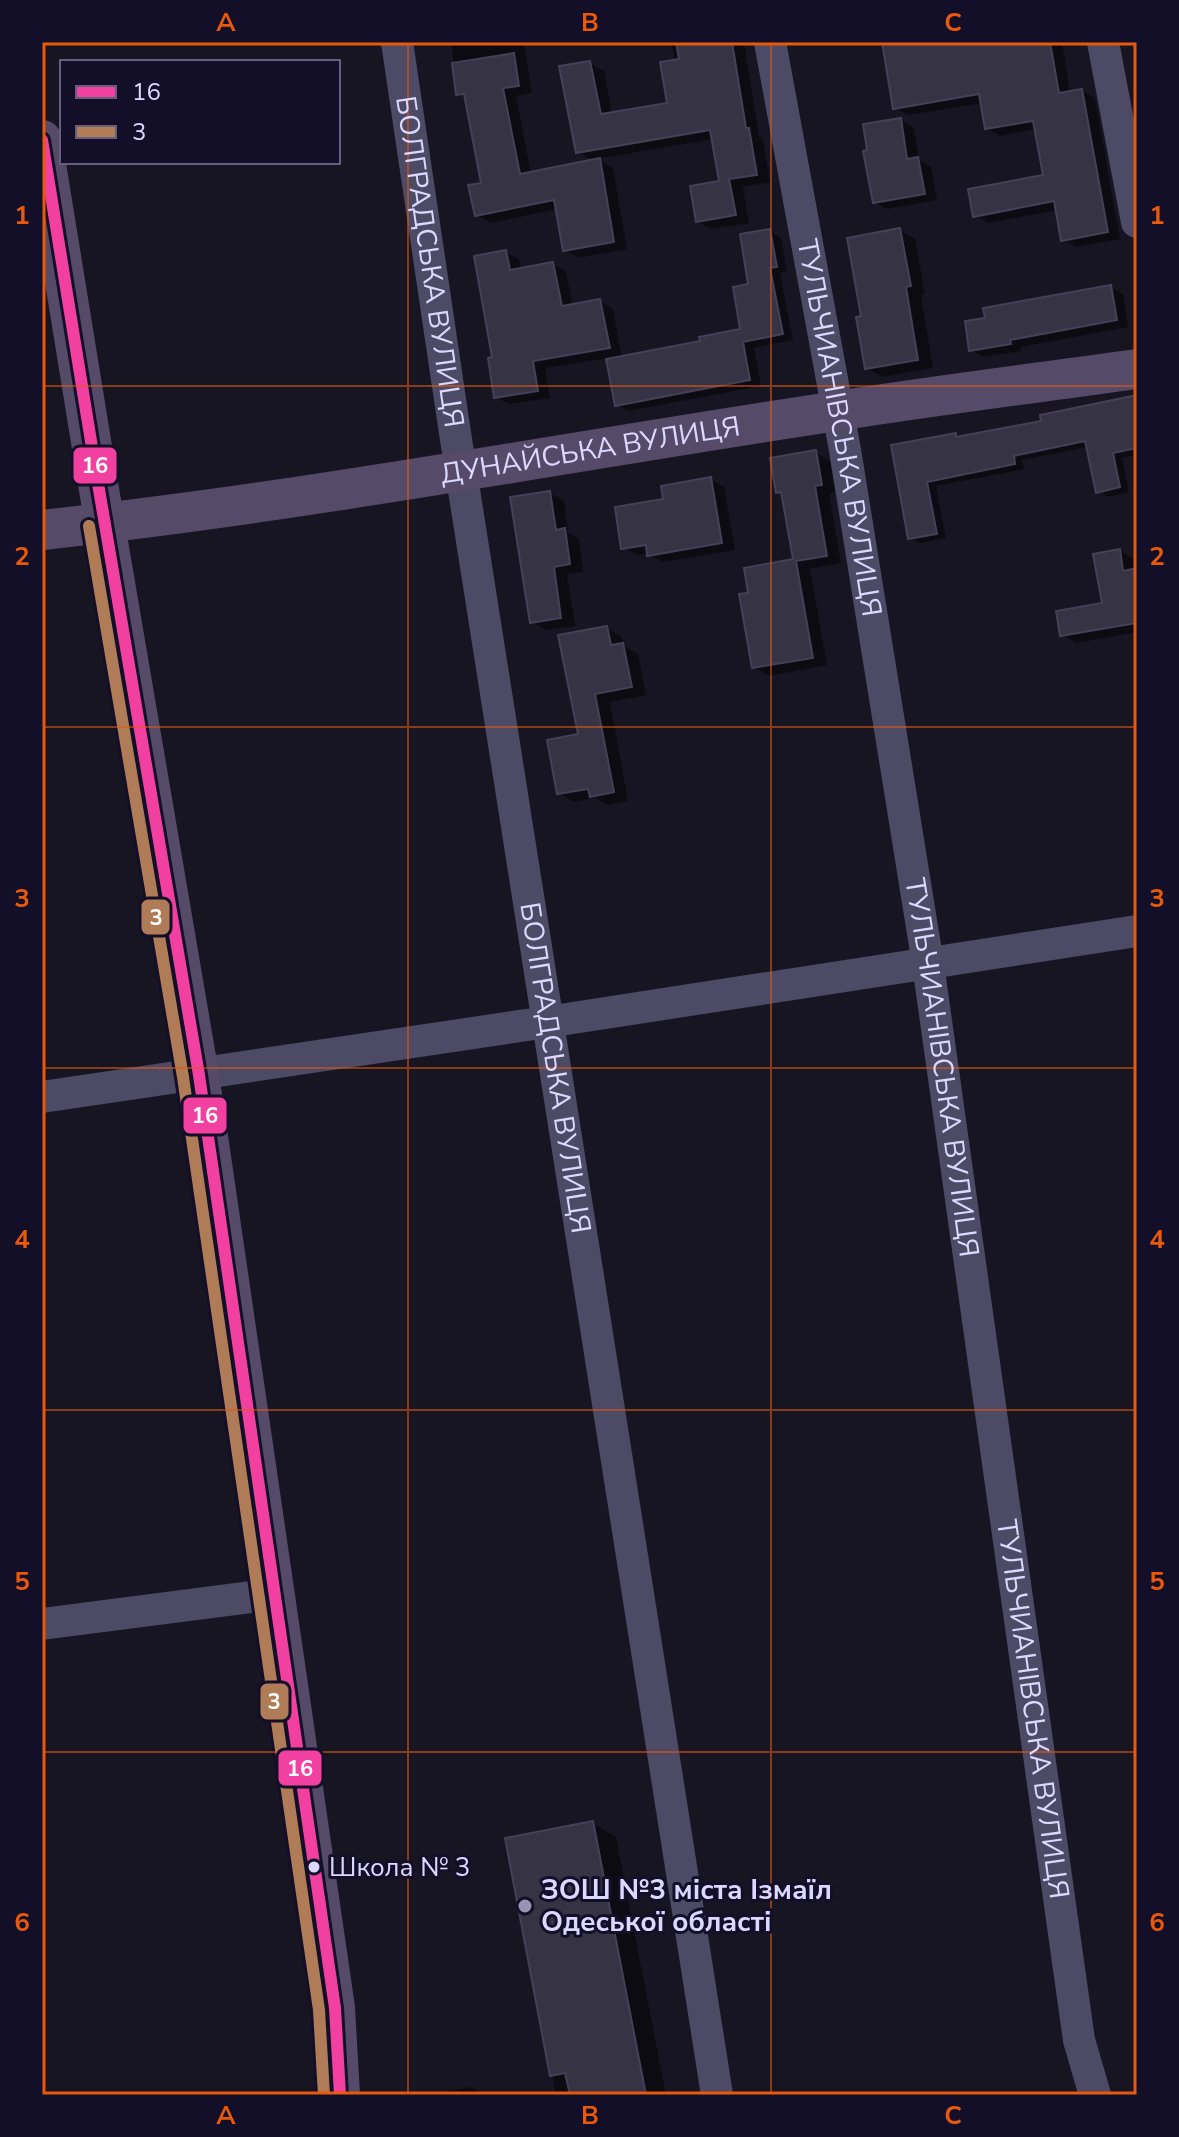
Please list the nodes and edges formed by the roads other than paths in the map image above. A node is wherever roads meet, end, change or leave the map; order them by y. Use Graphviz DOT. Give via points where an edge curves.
graph roads {
  1 [pos="397,42"];
  2 [pos="770,42"];
  3 [pos="1103,42"];
  4 [pos="42,140"];
  5 [pos="1137,222"];
  6 [pos="1137,369"];
  7 [pos="838,411"];
  8 [pos="461,472"];
  9 [pos="105,523"];
  10 [pos="42,530"];
  11 [pos="1137,931"];
  12 [pos="928,964"];
  13 [pos="547,1022"];
  14 [pos="199,1075"];
  15 [pos="42,1097"];
  16 [pos="275,1594"];
  17 [pos="42,1624"];
  18 [pos="340,2095"];
  19 [pos="717,2095"];
  20 [pos="1095,2095"];
  1 -- 8 [label="street, БОЛГРАДСЬКА ВУЛИЦЯ"];
  2 -- 7 [label="street, ТУЛЬЧИАНІВСЬКА ВУЛИЦЯ"];
  3 -- 5 [label="street"];
  4 -- 9 [label="main road"];
  6 -- 7 [label="main road, ДУНАЙСЬКА ВУЛИЦЯ"];
  7 -- 8 [label="main road, ДУНАЙСЬКА ВУЛИЦЯ"];
  7 -- 12 [label="street, ТУЛЬЧИАНІВСЬКА ВУЛИЦЯ"];
  8 -- 9 [label="main road, ДУНАЙСЬКА ВУЛИЦЯ"];
  8 -- 13 [label="street, БОЛГРАДСЬКА ВУЛИЦЯ"];
  9 -- 10 [label="main road, ДУНАЙСЬКА ВУЛИЦЯ"];
  9 -- 14 [label="main road"];
  11 -- 12 [label="street"];
  12 -- 13 [label="street"];
  12 -- 20 [label="street, ТУЛЬЧИАНІВСЬКА ВУЛИЦЯ" via="1079,2040"];
  13 -- 14 [label="street"];
  13 -- 19 [label="street, БОЛГРАДСЬКА ВУЛИЦЯ"];
  14 -- 15 [label="street"];
  14 -- 16 [label="main road"];
  16 -- 17 [label="street"];
  16 -- 18 [label="main road" via="335,2008"];
}
